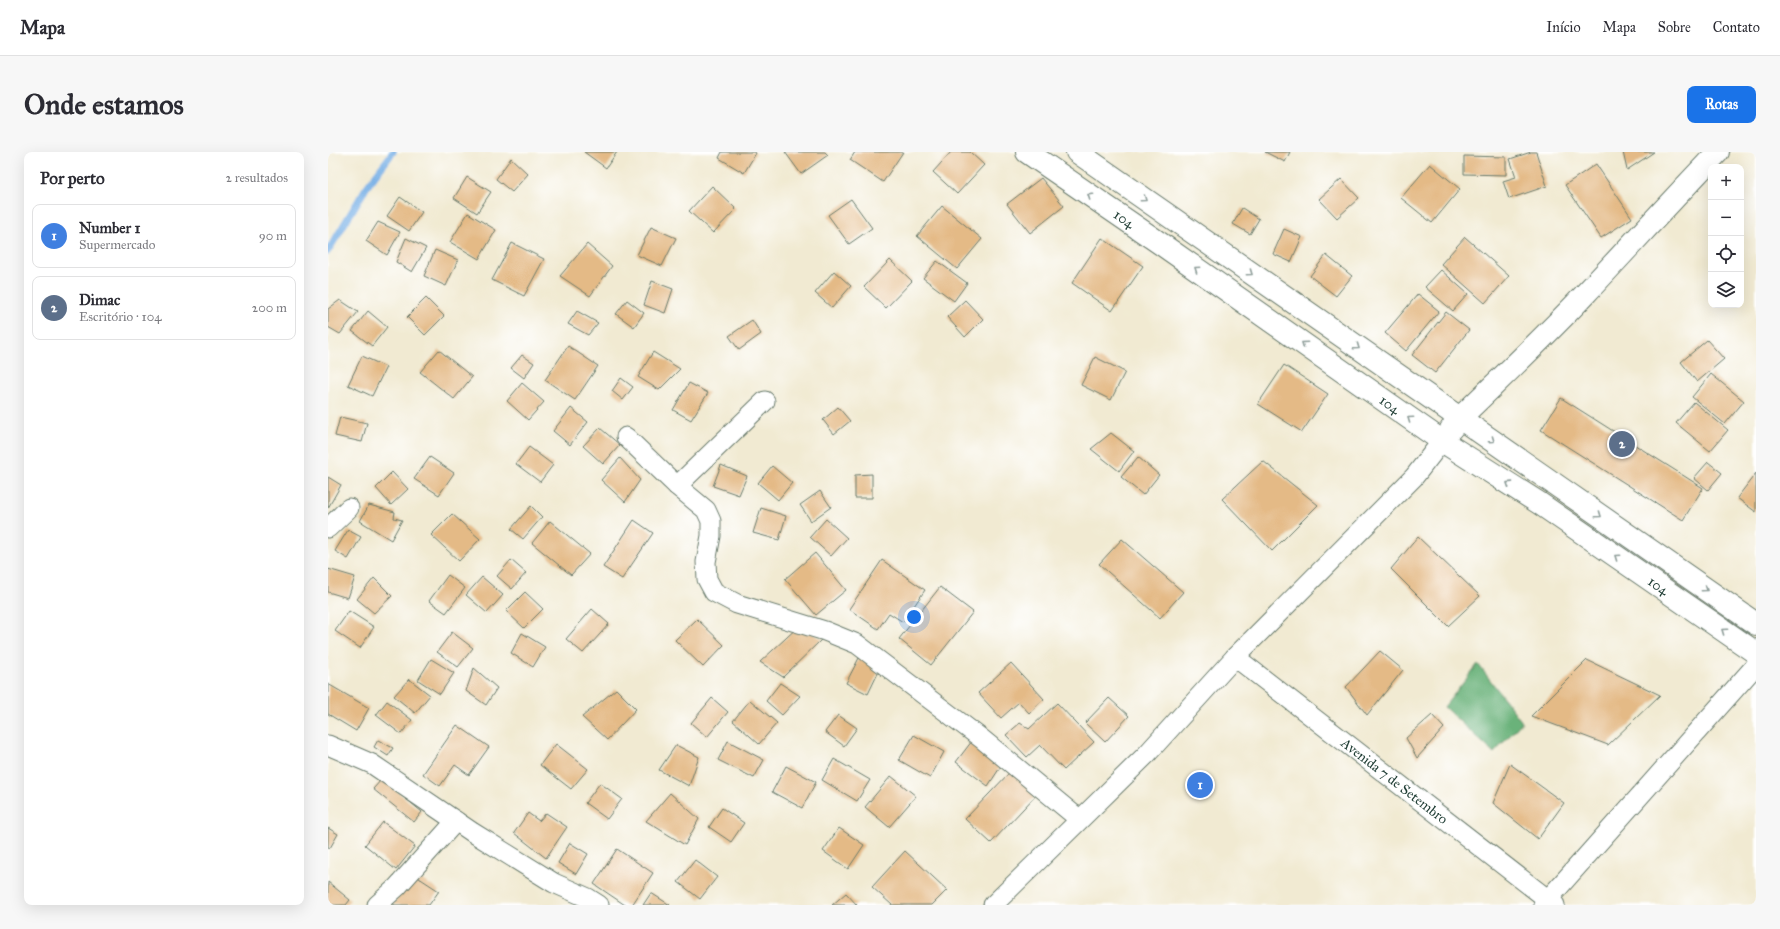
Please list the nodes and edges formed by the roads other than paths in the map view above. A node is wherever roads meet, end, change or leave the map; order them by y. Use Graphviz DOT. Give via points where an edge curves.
graph roads {
  1 [pos="1026,152"];
  2 [pos="1077,152"];
  3 [pos="1718,152"];
  4 [pos="765,401"];
  5 [pos="1460,418"];
  6 [pos="626,438"];
  7 [pos="1442,441"];
  8 [pos="677,486"];
  9 [pos="349,508"];
  10 [pos="328,528"];
  11 [pos="1756,624"];
  12 [pos="1756,653"];
  13 [pos="1235,657"];
  14 [pos="1756,665"];
  15 [pos="328,745"];
  16 [pos="1079,819"];
  17 [pos="456,821"];
  18 [pos="1549,903"];
  19 [pos="377,905"];
  20 [pos="599,905"];
  21 [pos="993,905"];
  7 -- 1 [label="street, 104, one-way"];
  2 -- 5 [label="street, one-way"];
  3 -- 5 [label="street" via="1587,292"];
  4 -- 8 [label="street"];
  5 -- 7 [label="street"];
  5 -- 11 [label="street, one-way"];
  6 -- 8 [label="street"];
  12 -- 7 [label="street, 104, one-way" via="1539,503"];
  7 -- 13 [label="street" via="1414,477"];
  8 -- 16 [label="street" via="706,510 711,521 706,562 707,579 714,592 737,604 825,631 857,644 982,739"];
  9 -- 10 [label="street"];
  13 -- 16 [label="street" via="1146,755"];
  13 -- 18 [label="street, Avenida 7 de Setembro"];
  14 -- 18 [label="street"];
  15 -- 17 [label="street" via="372,764"];
  16 -- 21 [label="street"];
  17 -- 19 [label="street" via="397,887"];
  17 -- 20 [label="street" via="554,883"];
}
